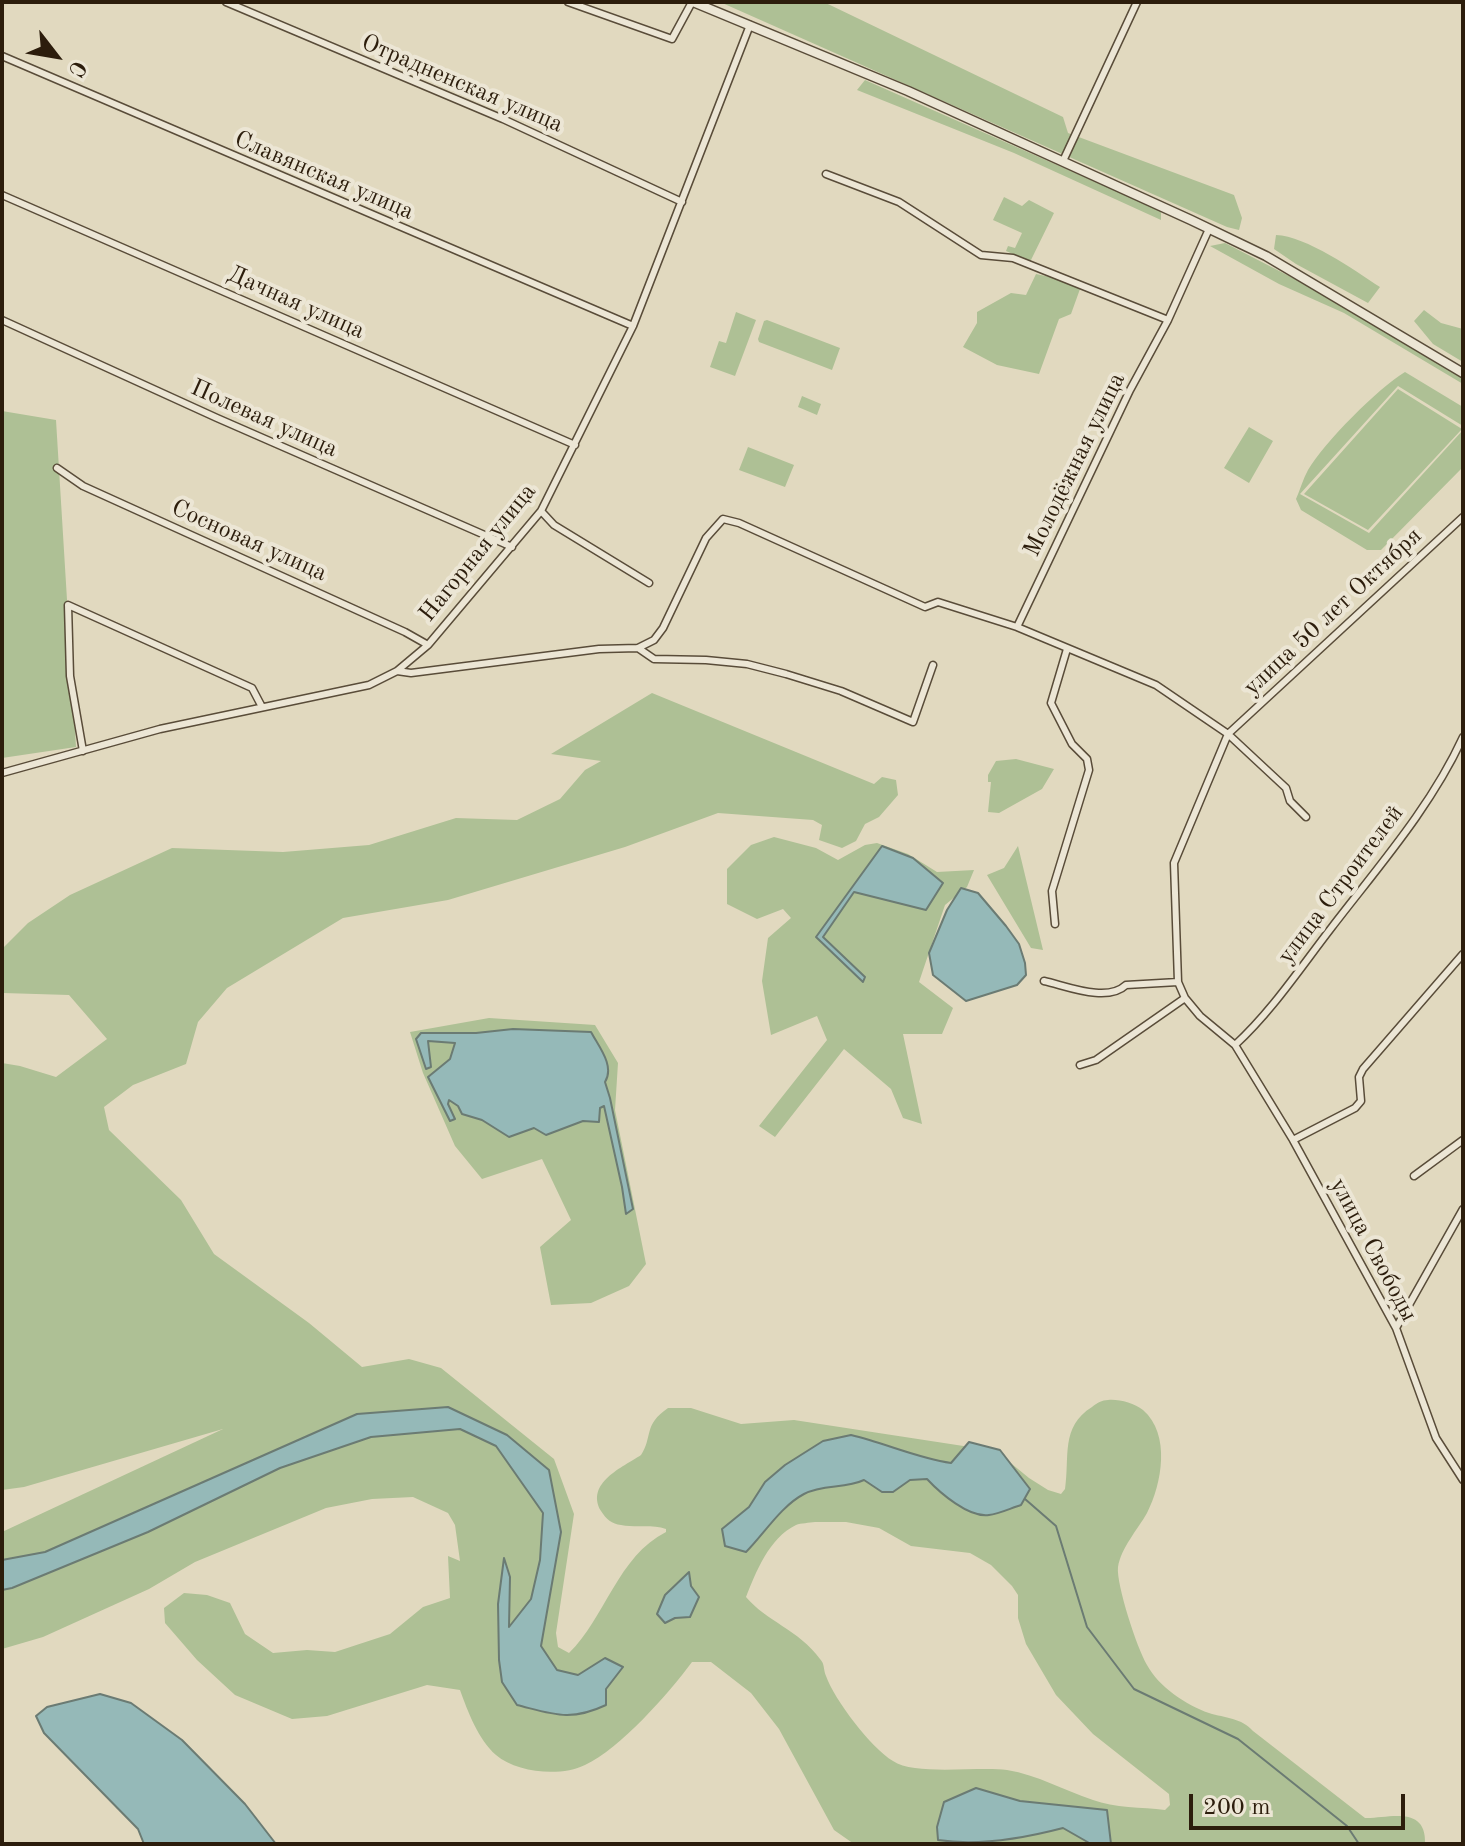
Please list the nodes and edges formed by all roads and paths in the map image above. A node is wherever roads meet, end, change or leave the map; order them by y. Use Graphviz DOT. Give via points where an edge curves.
graph roads {
  1 [pos="226,2"];
  2 [pos="568,2"];
  3 [pos="693,2"];
  4 [pos="1137,2"];
  5 [pos="750,25"];
  6 [pos="2,56"];
  7 [pos="1063,161"];
  8 [pos="826,174"];
  9 [pos="2,195"];
  10 [pos="682,202"];
  11 [pos="1209,229"];
  12 [pos="2,320"];
  13 [pos="1168,320"];
  14 [pos="633,326"];
  15 [pos="1463,373"];
  16 [pos="575,445"];
  17 [pos="57,468"];
  18 [pos="541,511"];
  19 [pos="1463,517"];
  20 [pos="512,547"];
  21 [pos="649,583"];
  22 [pos="1017,627"];
  23 [pos="428,645"];
  24 [pos="638,648"];
  25 [pos="1067,649"];
  26 [pos="933,665"];
  27 [pos="397,671"];
  28 [pos="262,707"];
  29 [pos="1228,734"];
  30 [pos="1463,737"];
  31 [pos="83,751"];
  32 [pos="2,773"];
  33 [pos="1306,817"];
  34 [pos="1055,924"];
  35 [pos="1463,954"];
  36 [pos="1044,981"];
  37 [pos="1178,982"];
  38 [pos="1185,998"];
  39 [pos="1235,1045"];
  40 [pos="1080,1065"];
  41 [pos="1293,1140"];
  42 [pos="1463,1140"];
  43 [pos="1414,1176"];
  44 [pos="1463,1209"];
  45 [pos="1396,1328"];
  46 [pos="1463,1480"];
  1 -- 10 [label="street, Отрадненская улица" via="503,119"];
  2 -- 3 [label="street" via="672,39"];
  3 -- 5 [label="street"];
  4 -- 7 [label="street"];
  5 -- 7 [label="street"];
  5 -- 10 [label="street, Нагорная улица"];
  6 -- 14 [label="street, Славянская улица"];
  7 -- 11 [label="street"];
  8 -- 13 [label="street" via="899,202 981,255 1013,258"];
  9 -- 16 [label="street, Дачная улица"];
  10 -- 14 [label="street, Нагорная улица"];
  11 -- 13 [label="street, Молодёжная улица"];
  11 -- 15 [label="street" via="1266,256"];
  12 -- 20 [label="street, Полевая улица"];
  13 -- 22 [label="street, Молодёжная улица"];
  14 -- 16 [label="street, Нагорная улица"];
  16 -- 18 [label="street, Нагорная улица"];
  17 -- 23 [label="street, Сосновая улица" via="83,486"];
  18 -- 20 [label="street, Нагорная улица"];
  18 -- 21 [label="street" via="554,525"];
  19 -- 29 [label="street, улица 50 лет Октября"];
  20 -- 23 [label="street, Нагорная улица"];
  22 -- 24 [label="street" via="938,602 925,607 723,519 706,538 663,628"];
  22 -- 25 [label="street"];
  23 -- 27 [label="street, Нагорная улица"];
  24 -- 26 [label="street" via="654,659 747,664 796,677 913,722"];
  24 -- 27 [label="street"];
  25 -- 29 [label="street" via="1156,685"];
  25 -- 34 [label="street" via="1051,703 1089,770 1052,891"];
  27 -- 28 [label="street, Нагорная улица" via="369,685"];
  28 -- 31 [label="street, Нагорная улица"];
  28 -- 31 [label="street" via="252,688 68,605 70,676"];
  29 -- 33 [label="street" via="1286,788 1290,801"];
  29 -- 37 [label="street, улица 50 лет Октября" via="1174,863"];
  30 -- 39 [label="street, улица Строителей" via="1434,790 1377,868"];
  31 -- 32 [label="street, Нагорная улица"];
  35 -- 41 [label="street" via="1363,1069 1361,1101 1355,1108"];
  36 -- 37 [label="street" via="1104,993 1126,985"];
  37 -- 38 [label="street, улица 50 лет Октября"];
  38 -- 39 [label="street, улица 50 лет Октября"];
  38 -- 40 [label="street" via="1096,1060"];
  39 -- 41 [label="street, улица Свободы"];
  41 -- 45 [label="street, улица Свободы"];
  42 -- 43 [label="street"];
  44 -- 45 [label="street"];
  45 -- 46 [label="street, улица Свободы" via="1436,1438"];
}
